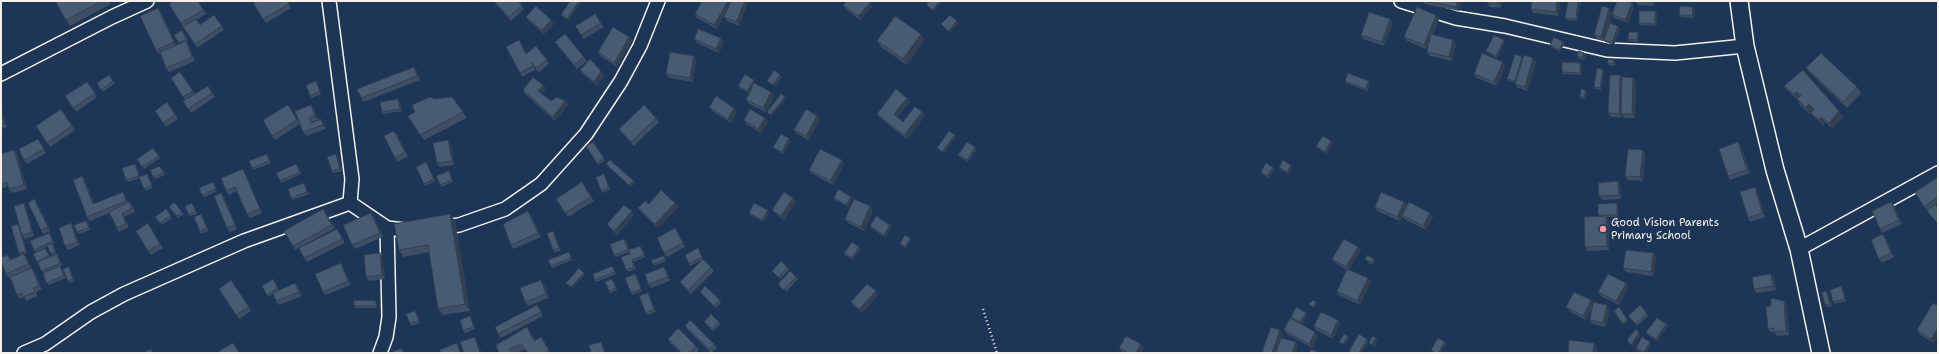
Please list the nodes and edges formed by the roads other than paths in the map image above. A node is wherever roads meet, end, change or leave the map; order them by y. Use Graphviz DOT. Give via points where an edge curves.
graph roads {
  1 [pos="147,1"];
  2 [pos="329,1"];
  3 [pos="658,1"];
  4 [pos="1401,1"];
  5 [pos="1739,1"];
  6 [pos="1745,46"];
  7 [pos="1,74"];
  8 [pos="1938,173"];
  9 [pos="350,203"];
  10 [pos="387,228"];
  11 [pos="1799,249"];
  12 [pos="24,353"];
  13 [pos="380,353"];
  14 [pos="1821,353"];
  1 -- 7 [label="street"];
  2 -- 9 [label="street" via="352,179"];
  3 -- 10 [label="street" via="640,46 621,81 586,134 541,184 505,209 460,224 417,231"];
  4 -- 6 [label="street" via="1456,18 1505,26 1607,50 1675,53"];
  5 -- 6 [label="street"];
  6 -- 11 [label="street" via="1775,170"];
  8 -- 11 [label="street"];
  9 -- 10 [label="street"];
  9 -- 12 [label="street" via="244,240 124,294 91,312 45,344"];
  10 -- 13 [label="street" via="390,317"];
  11 -- 14 [label="street"];
}
